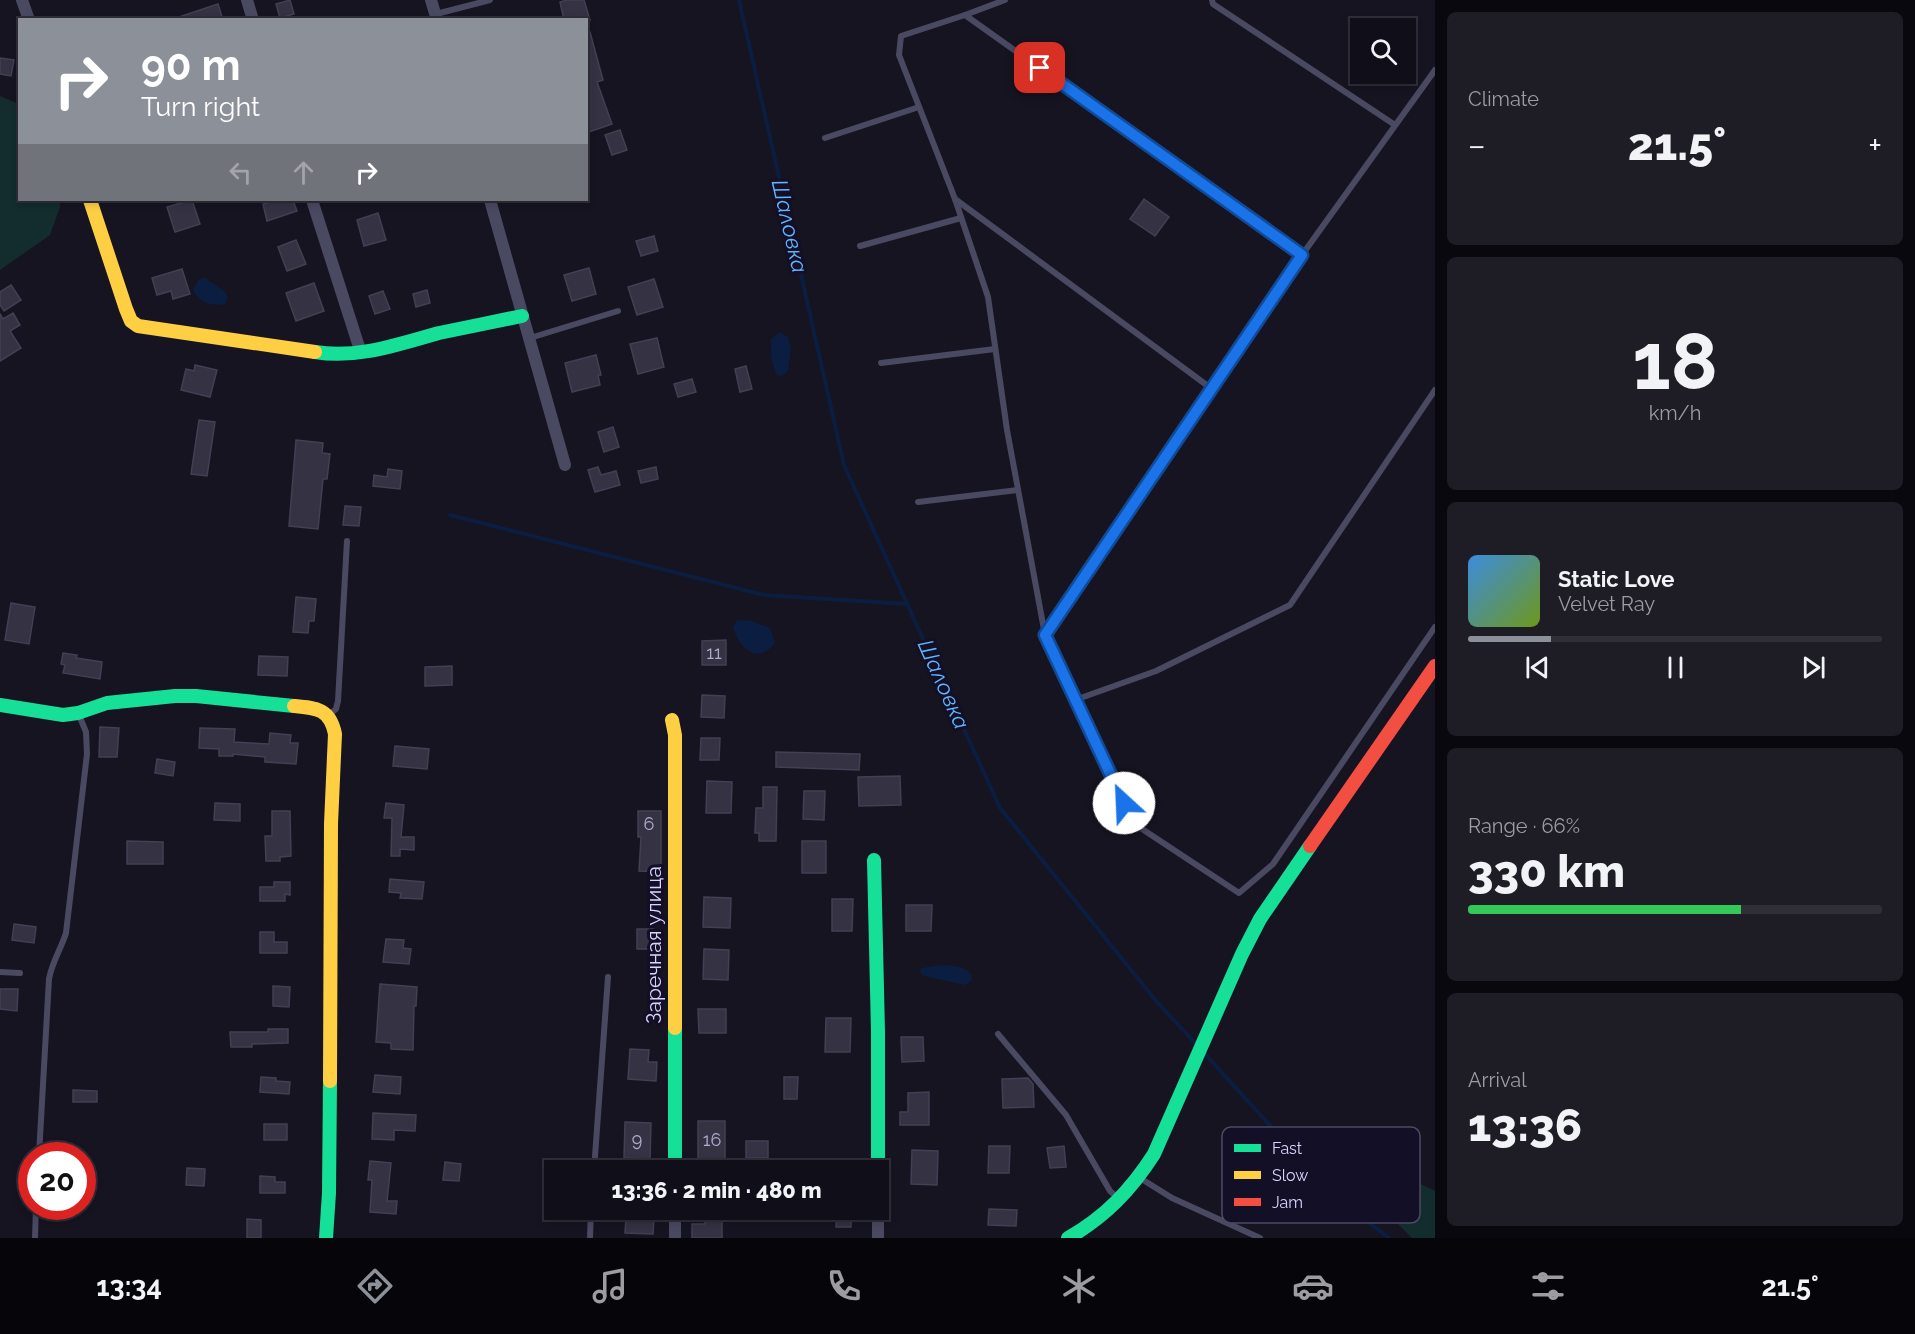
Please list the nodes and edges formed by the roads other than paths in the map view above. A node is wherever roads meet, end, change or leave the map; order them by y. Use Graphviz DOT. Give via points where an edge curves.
graph roads {
  1 [pos="22,0"];
  2 [pos="247,0"];
  3 [pos="431,0"];
  4 [pos="490,0"];
  5 [pos="1005,0"];
  6 [pos="1212,0"];
  7 [pos="965,15"];
  8 [pos="436,17"];
  9 [pos="28,18"];
  10 [pos="252,18"];
  11 [pos="1435,70"];
  12 [pos="919,107"];
  13 [pos="1395,125"];
  14 [pos="825,138"];
  15 [pos="955,199"];
  16 [pos="90,201"];
  17 [pos="312,201"];
  18 [pos="490,201"];
  19 [pos="961,218"];
  20 [pos="860,246"];
  21 [pos="1302,255"];
  22 [pos="618,311"];
  23 [pos="522,316"];
  24 [pos="528,338"];
  25 [pos="995,349"];
  26 [pos="361,353"];
  27 [pos="881,363"];
  28 [pos="1212,389"];
  29 [pos="1435,390"];
  30 [pos="565,465"];
  31 [pos="1018,490"];
  32 [pos="918,501"];
  33 [pos="347,541"];
  34 [pos="1435,627"];
  35 [pos="1045,635"];
  36 [pos="1435,666"];
  37 [pos="1075,700"];
  38 [pos="0,705"];
  39 [pos="78,713"];
  40 [pos="329,715"];
  41 [pos="672,720"];
  42 [pos="874,860"];
  43 [pos="1272,864"];
  44 [pos="1288,877"];
  45 [pos="0,972"];
  46 [pos="20,973"];
  47 [pos="608,977"];
  48 [pos="998,1034"];
  49 [pos="40,1142"];
  50 [pos="595,1160"];
  51 [pos="675,1160"];
  52 [pos="878,1160"];
  53 [pos="1140,1178"];
  54 [pos="1120,1200"];
  55 [pos="36,1220"];
  56 [pos="591,1220"];
  57 [pos="675,1220"];
  58 [pos="878,1220"];
  59 [pos="1222,1220"];
  60 [pos="1228,1223"];
  61 [pos="35,1238"];
  62 [pos="326,1238"];
  63 [pos="590,1238"];
  64 [pos="675,1238"];
  65 [pos="878,1238"];
  66 [pos="1068,1238"];
  67 [pos="1260,1238"];
  1 -- 9 [label="street"];
  2 -- 10 [label="street"];
  3 -- 8 [label="street"];
  4 -- 8 [label="lane"];
  5 -- 7 [label="lane"];
  6 -- 13 [label="lane"];
  7 -- 12 [label="lane" via="901,36 899,55"];
  7 -- 21 [label="lane"];
  11 -- 13 [label="lane"];
  12 -- 14 [label="lane"];
  12 -- 15 [label="lane"];
  13 -- 21 [label="lane"];
  15 -- 19 [label="lane"];
  15 -- 28 [label="lane"];
  16 -- 26 [label="street" via="126,309 138,326 332,355"];
  17 -- 26 [label="street"];
  18 -- 23 [label="street"];
  19 -- 20 [label="lane"];
  19 -- 25 [label="lane" via="988,297"];
  21 -- 28 [label="lane"];
  22 -- 24 [label="lane"];
  23 -- 24 [label="street"];
  23 -- 26 [label="street"];
  24 -- 30 [label="street"];
  25 -- 27 [label="lane"];
  25 -- 31 [label="lane"];
  28 -- 35 [label="lane"];
  29 -- 37 [label="lane" via="1290,605 1156,671"];
  31 -- 32 [label="lane"];
  31 -- 35 [label="lane"];
  33 -- 40 [label="lane" via="338,701"];
  34 -- 43 [label="lane"];
  35 -- 37 [label="lane"];
  36 -- 44 [label="street"];
  37 -- 43 [label="lane" via="1133,823 1239,893"];
  38 -- 39 [label="street" via="44,713"];
  39 -- 40 [label="street" via="107,703 196,696 303,707"];
  39 -- 49 [label="lane" via="86,732 84,782 66,933 49,979"];
  40 -- 62 [label="street" via="335,734"];
  41 -- 51 [label="street, Заречная улица"];
  42 -- 52 [label="street"];
  43 -- 44 [label="lane"];
  44 -- 53 [label="street" via="1242,954"];
  45 -- 46 [label="lane"];
  47 -- 50 [label="lane"];
  48 -- 54 [label="lane" via="1066,1115 1110,1191"];
  53 -- 54 [label="street"];
  53 -- 59 [label="lane"];
  54 -- 66 [label="street" via="1102,1218"];
  55 -- 61 [label="lane"];
  56 -- 63 [label="lane"];
  57 -- 64 [label="street"];
  58 -- 65 [label="street"];
  60 -- 67 [label="lane"];
}
